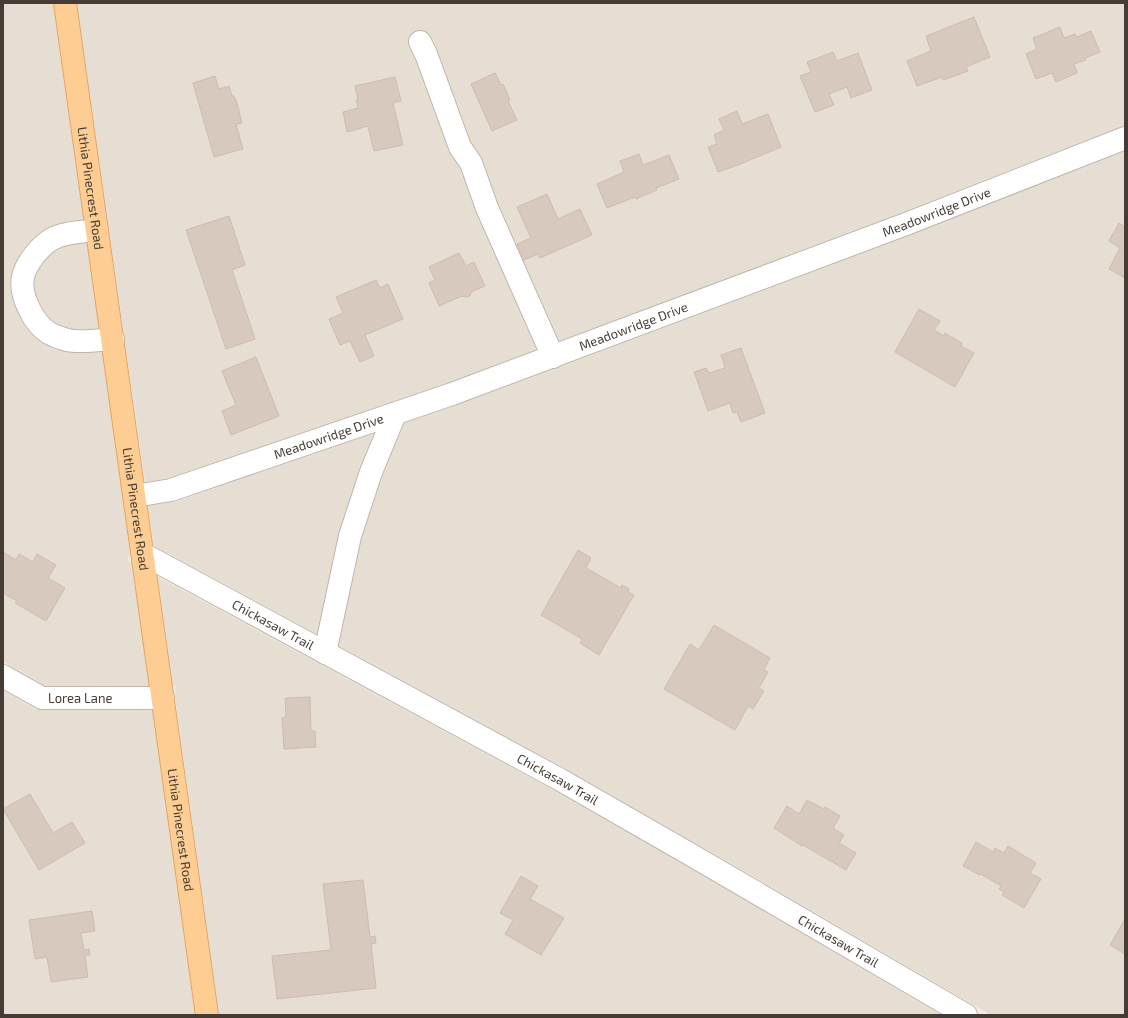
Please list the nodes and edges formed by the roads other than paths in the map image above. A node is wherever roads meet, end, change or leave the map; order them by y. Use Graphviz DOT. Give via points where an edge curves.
graph roads {
  1 [pos="65,3"];
  2 [pos="420,42"];
  3 [pos="1125,138"];
  4 [pos="97,230"];
  5 [pos="113,339"];
  6 [pos="553,357"];
  7 [pos="396,414"];
  8 [pos="135,496"];
  9 [pos="143,554"];
  10 [pos="325,653"];
  11 [pos="3,676"];
  12 [pos="163,698"];
  13 [pos="207,1015"];
  14 [pos="966,1015"];
  1 -- 4 [label="main road, Lithia Pinecrest Road"];
  2 -- 6 [label="street" via="460,147 472,163 487,208"];
  3 -- 6 [label="street, Meadowridge Drive" via="906,224"];
  4 -- 5 [label="main road, Lithia Pinecrest Road"];
  4 -- 5 [label="street" via="69,233 52,239 26,266 22,290 30,310 49,333 67,340"];
  5 -- 8 [label="main road, Lithia Pinecrest Road"];
  6 -- 7 [label="street, Meadowridge Drive"];
  7 -- 8 [label="street, Meadowridge Drive" via="171,490"];
  7 -- 10 [label="street" via="371,472 350,536"];
  8 -- 9 [label="main road, Lithia Pinecrest Road"];
  9 -- 10 [label="street, Chickasaw Trail"];
  9 -- 12 [label="main road, Lithia Pinecrest Road"];
  10 -- 14 [label="street, Chickasaw Trail" via="566,783"];
  11 -- 12 [label="street, Lorea Lane" via="42,698"];
  12 -- 13 [label="main road, Lithia Pinecrest Road"];
}
